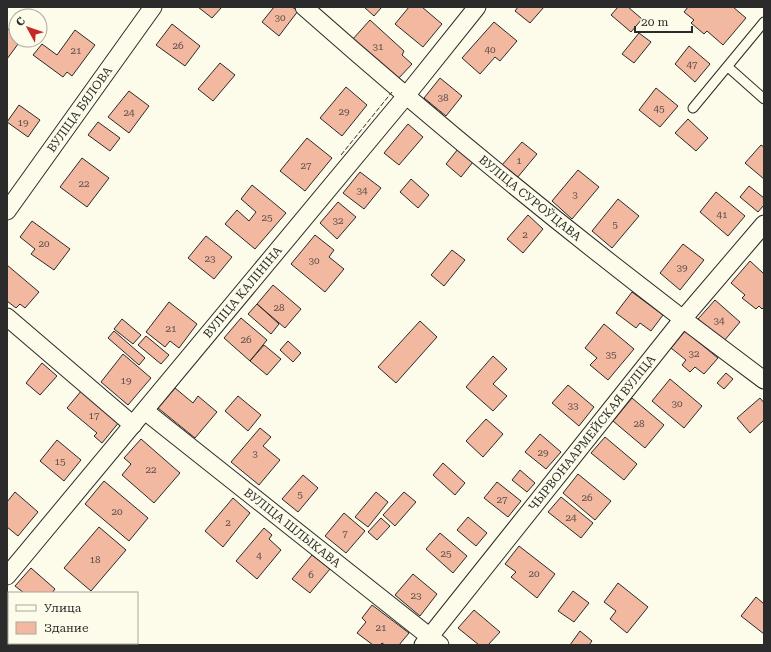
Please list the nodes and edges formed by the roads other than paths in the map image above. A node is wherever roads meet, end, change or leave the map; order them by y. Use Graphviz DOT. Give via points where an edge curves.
graph roads {
  1 [pos="153,7"];
  2 [pos="304,7"];
  3 [pos="477,7"];
  4 [pos="764,22"];
  5 [pos="728,67"];
  6 [pos="405,97"];
  7 [pos="764,99"];
  8 [pos="693,108"];
  9 [pos="7,211"];
  10 [pos="764,224"];
  11 [pos="7,317"];
  12 [pos="682,320"];
  13 [pos="764,380"];
  14 [pos="145,411"];
  15 [pos="133,424"];
  16 [pos="7,576"];
  17 [pos="431,642"];
  1 -- 9 [label="street, ВУЛІЦА БЯЛОВА"];
  2 -- 6 [label="street, ВУЛІЦА СУРОЎЦАВА"];
  3 -- 6 [label="street, ВУЛІЦА КАЛІНІНА"];
  4 -- 5 [label="lane"];
  5 -- 7 [label="lane"];
  5 -- 8 [label="lane"];
  6 -- 12 [label="street, ВУЛІЦА СУРОЎЦАВА"];
  6 -- 14 [label="street, ВУЛІЦА КАЛІНІНА"];
  10 -- 12 [label="street, ЧЫРВОНААРМЕЙСКАЯ ВУЛІЦА"];
  11 -- 15 [label="street"];
  12 -- 13 [label="street, ВУЛІЦА СУРОЎЦАВА"];
  12 -- 17 [label="street, ЧЫРВОНААРМЕЙСКАЯ ВУЛІЦА"];
  14 -- 15 [label="street, ВУЛІЦА КАЛІНІНА"];
  14 -- 17 [label="street, ВУЛІЦА ШЛЫКАВА"];
  15 -- 16 [label="street, ВУЛІЦА КАЛІНІНА"];
}
